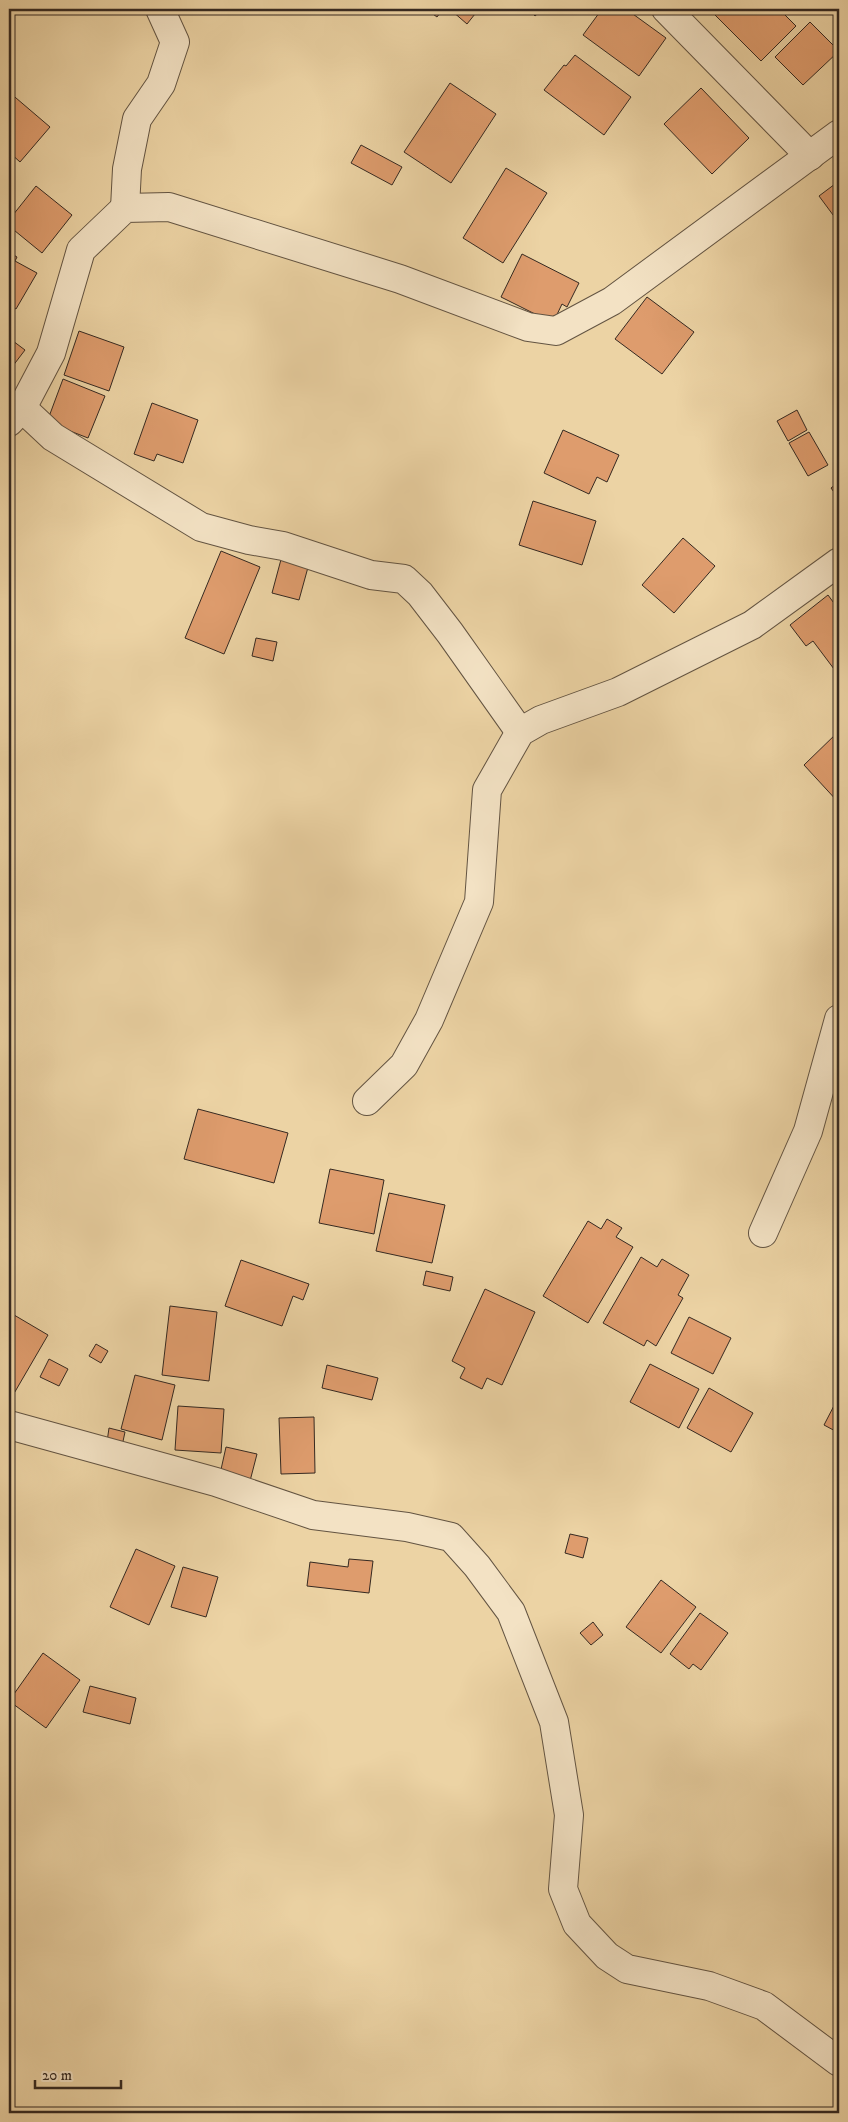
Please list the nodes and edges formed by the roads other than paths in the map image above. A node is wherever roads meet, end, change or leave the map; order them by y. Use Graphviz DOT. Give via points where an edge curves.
graph roads {
  1 [pos="160,9"];
  2 [pos="666,9"];
  3 [pos="839,134"];
  4 [pos="810,156"];
  5 [pos="125,208"];
  6 [pos="15,415"];
  7 [pos="839,562"];
  8 [pos="520,732"];
  9 [pos="839,1019"];
  10 [pos="367,1102"];
  11 [pos="763,1233"];
  12 [pos="9,1425"];
  13 [pos="839,2062"];
  1 -- 5 [label="street" via="175,42 161,84 137,119 127,169"];
  2 -- 4 [label="street"];
  3 -- 4 [label="street"];
  4 -- 5 [label="street" via="612,301 556,331 528,327 400,279 169,207"];
  5 -- 6 [label="street" via="81,250 51,353"];
  6 -- 8 [label="street" via="201,527 283,546 371,575 404,579 450,633"];
  7 -- 8 [label="street" via="752,625 618,692 541,720"];
  8 -- 10 [label="street" via="487,790 479,902 430,1020 404,1066"];
  9 -- 11 [label="street" via="808,1132"];
  12 -- 13 [label="street" via="216,1482 313,1515 451,1536 511,1612 554,1722 569,1815 563,1889 577,1924 607,1956 627,1969 709,1986 764,2006"];
}
